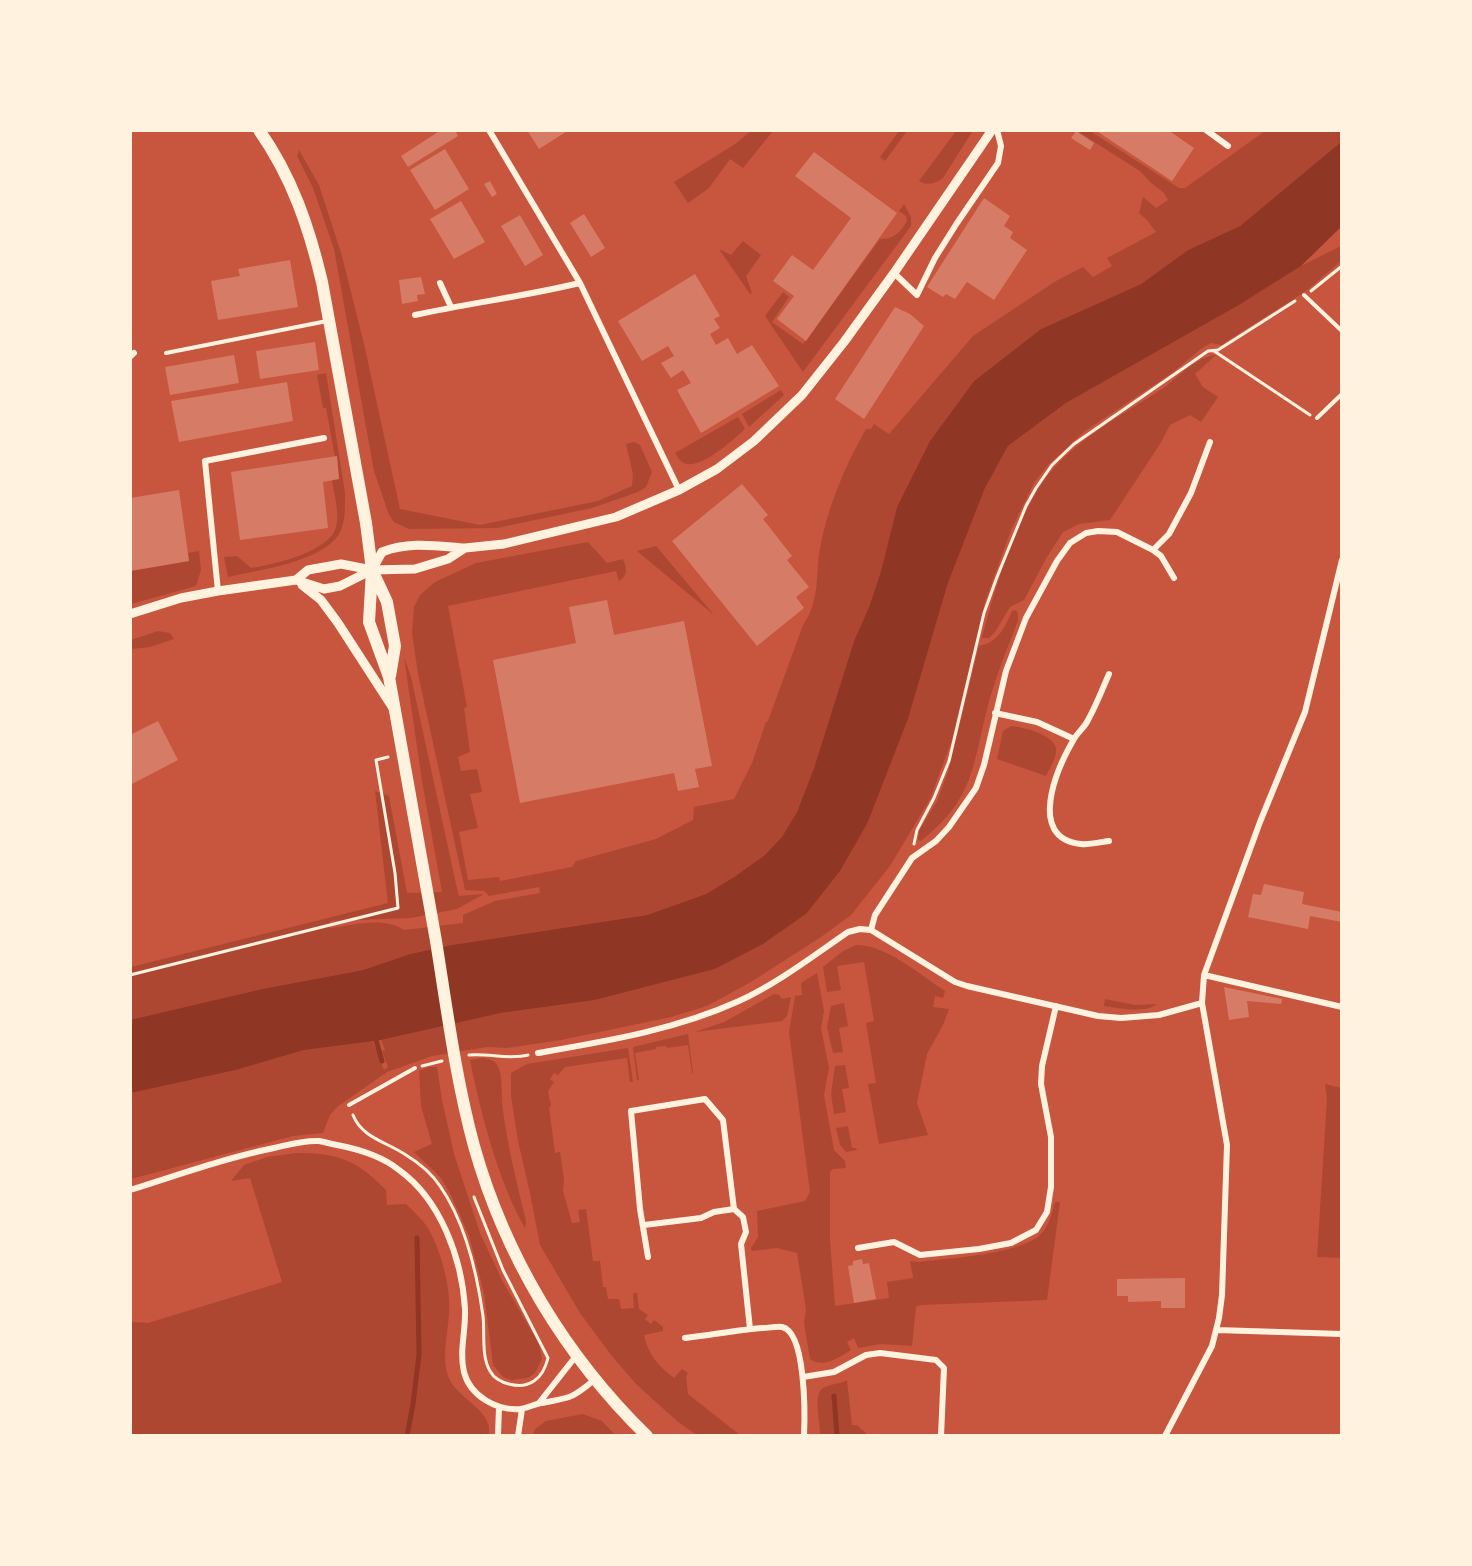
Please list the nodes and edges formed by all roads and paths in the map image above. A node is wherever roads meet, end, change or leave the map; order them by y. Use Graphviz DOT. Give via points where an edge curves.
graph roads {
  1 [pos="259,130"];
  2 [pos="489,130"];
  3 [pos="992,130"];
  4 [pos="997,130"];
  5 [pos="1206,130"];
  6 [pos="1228,146"];
  7 [pos="1341,266"];
  8 [pos="894,273"];
  9 [pos="440,283"];
  10 [pos="580,283"];
  11 [pos="1304,295"];
  12 [pos="451,307"];
  13 [pos="415,315"];
  14 [pos="330,320"];
  15 [pos="1341,331"];
  16 [pos="1216,350"];
  17 [pos="166,353"];
  18 [pos="1341,394"];
  19 [pos="1317,418"];
  20 [pos="324,438"];
  21 [pos="1210,442"];
  22 [pos="679,490"];
  23 [pos="465,548"];
  24 [pos="1153,550"];
  25 [pos="1341,560"];
  26 [pos="372,570"];
  27 [pos="1174,578"];
  28 [pos="296,580"];
  29 [pos="218,591"];
  30 [pos="130,614"];
  31 [pos="1109,674"];
  32 [pos="389,677"];
  33 [pos="995,712"];
  34 [pos="396,713"];
  35 [pos="1074,739"];
  36 [pos="388,757"];
  37 [pos="1109,841"];
  38 [pos="912,858"];
  39 [pos="871,930"];
  40 [pos="130,975"];
  41 [pos="1204,975"];
  42 [pos="1202,1003"];
  43 [pos="1056,1006"];
  44 [pos="1341,1007"];
  45 [pos="538,1053"];
  46 [pos="462,1057"];
  47 [pos="452,1059"];
  48 [pos="416,1068"];
  49 [pos="349,1105"];
  50 [pos="130,1190"];
  51 [pos="735,1209"];
  52 [pos="644,1225"];
  53 [pos="858,1248"];
  54 [pos="648,1257"];
  55 [pos="750,1329"];
  56 [pos="1217,1330"];
  57 [pos="1341,1334"];
  58 [pos="537,1335"];
  59 [pos="685,1338"];
  60 [pos="576,1356"];
  61 [pos="803,1377"];
  62 [pos="595,1380"];
  63 [pos="534,1382"];
  64 [pos="539,1403"];
  65 [pos="499,1407"];
  66 [pos="522,1409"];
  67 [pos="498,1436"];
  68 [pos="518,1436"];
  69 [pos="647,1436"];
  70 [pos="804,1436"];
  71 [pos="940,1436"];
  72 [pos="1165,1436"];
  1 -- 14 [label="main road" via="285,171 299,203"];
  2 -- 10 [label="street"];
  3 -- 8 [label="street"];
  4 -- 8 [label="street" via="1001,146 998,163 935,258 917,295"];
  5 -- 6 [label="street"];
  7 -- 11 [label="path"];
  8 -- 22 [label="street" via="822,371 784,414 717,468"];
  9 -- 12 [label="street"];
  10 -- 12 [label="street"];
  10 -- 22 [label="street"];
  11 -- 15 [label="lane"];
  11 -- 16 [label="path"];
  12 -- 13 [label="street"];
  14 -- 17 [label="lane"];
  14 -- 26 [label="main road"];
  16 -- 19 [label="path"];
  16 -- 38 [label="path" via="1208,351 1074,444 1036,488 990,595 949,761 917,830"];
  18 -- 19 [label="lane"];
  20 -- 29 [label="street" via="205,461"];
  21 -- 24 [label="street" via="1169,534"];
  22 -- 23 [label="street" via="642,508 588,525 504,544"];
  23 -- 26 [label="street" via="448,559 415,570"];
  23 -- 26 [label="street" via="397,546 382,552"];
  24 -- 27 [label="street"];
  24 -- 33 [label="street" via="1117,532 1086,533 1070,543 1026,618"];
  25 -- 41 [label="street" via="1305,712"];
  26 -- 28 [label="street" via="341,564 308,570"];
  26 -- 28 [label="street" via="340,586 324,589"];
  26 -- 32 [label="main road" via="369,622"];
  26 -- 32 [label="main road" via="387,602 394,646"];
  28 -- 29 [label="street"];
  28 -- 34 [label="street" via="321,600"];
  29 -- 30 [label="street"];
  31 -- 35 [label="street" via="1087,723"];
  32 -- 34 [label="main road"];
  33 -- 35 [label="street" via="1037,722"];
  33 -- 38 [label="street" via="975,788 949,827"];
  34 -- 60 [label="main road" via="460,1082 481,1169 509,1243"];
  35 -- 37 [label="street" via="1049,801 1054,831 1083,845"];
  36 -- 40 [label="path" via="376,760 398,908"];
  38 -- 39 [label="street" via="875,915"];
  39 -- 43 [label="street" via="967,987"];
  39 -- 45 [label="street" via="848,932 778,979 702,1016 661,1029"];
  41 -- 42 [label="street"];
  41 -- 44 [label="street"];
  42 -- 43 [label="street" via="1139,1018 1098,1016"];
  42 -- 56 [label="street" via="1227,1145 1222,1295"];
  43 -- 53 [label="street" via="1041,1084 1051,1137 1052,1187 1047,1212 1036,1230 1011,1243 920,1255 894,1242"];
  45 -- 46 [label="path" via="515,1059 490,1054"];
  47 -- 48 [label="path"];
  48 -- 49 [label="lane"];
  50 -- 65 [label="street" via="250,1153 319,1141 375,1156 399,1169 418,1187 447,1231 462,1280 464,1372 475,1392"];
  51 -- 52 [label="street"];
  51 -- 52 [label="street" via="723,1120 705,1099 631,1111"];
  51 -- 55 [label="street" via="743,1217 746,1232 741,1244"];
  52 -- 54 [label="street"];
  55 -- 59 [label="street"];
  55 -- 61 [label="street" via="790,1330"];
  56 -- 57 [label="street"];
  56 -- 72 [label="street"];
  58 -- 63 [label="path" via="548,1358"];
  60 -- 62 [label="main road"];
  60 -- 64 [label="street"];
  61 -- 70 [label="street"];
  61 -- 71 [label="street" via="834,1372 866,1355 880,1353 936,1360 944,1368"];
  62 -- 64 [label="street" via="570,1397"];
  62 -- 69 [label="main road"];
  64 -- 66 [label="street"];
  65 -- 66 [label="street"];
  65 -- 67 [label="street"];
  66 -- 68 [label="street"];
}
